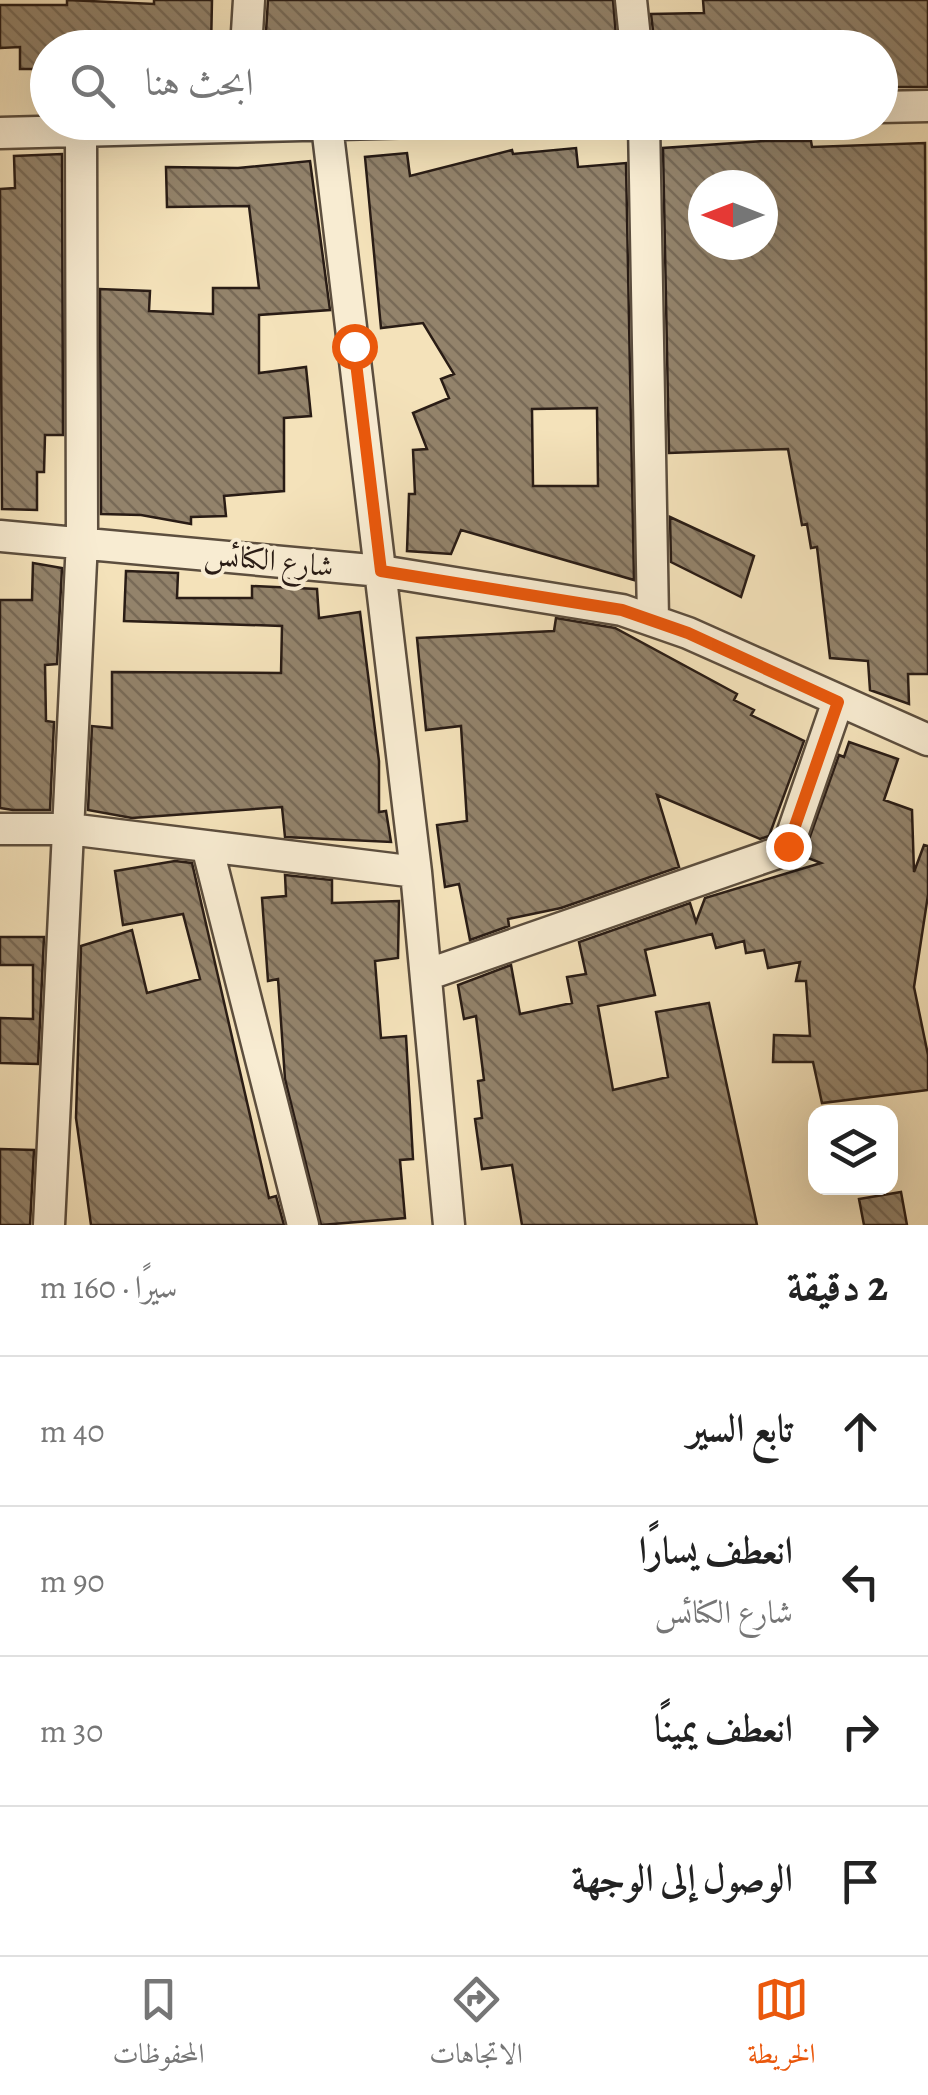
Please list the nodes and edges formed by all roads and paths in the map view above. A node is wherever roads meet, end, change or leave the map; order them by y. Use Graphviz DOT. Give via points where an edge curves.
graph roads {
  1 [pos="249,0"];
  2 [pos="631,0"];
  3 [pos="247,30"];
  4 [pos="634,30"];
  5 [pos="928,106"];
  6 [pos="898,107"];
  7 [pos="0,132"];
  8 [pos="30,132"];
  9 [pos="81,140"];
  10 [pos="329,140"];
  11 [pos="644,140"];
  12 [pos="0,536"];
  13 [pos="82,541"];
  14 [pos="381,571"];
  15 [pos="654,619"];
  16 [pos="838,702"];
  17 [pos="928,740"];
  18 [pos="0,829"];
  19 [pos="68,829"];
  20 [pos="207,846"];
  21 [pos="416,872"];
  22 [pos="426,975"];
  23 [pos="49,1225"];
  24 [pos="303,1225"];
  25 [pos="449,1225"];
  1 -- 3 [label="street"];
  2 -- 4 [label="street"];
  5 -- 6 [label="street"];
  7 -- 8 [label="street"];
  9 -- 13 [label="street"];
  10 -- 14 [label="street"];
  11 -- 15 [label="street"];
  12 -- 13 [label="street, شارع الكنائس"];
  13 -- 14 [label="street, شارع الكنائس"];
  13 -- 19 [label="street"];
  14 -- 15 [label="street, شارع الكنائس"];
  14 -- 21 [label="street"];
  15 -- 16 [label="street, شارع الكنائس"];
  16 -- 17 [label="street, شارع الكنائس"];
  16 -- 22 [label="street" via="788,846"];
  18 -- 19 [label="street"];
  19 -- 20 [label="street"];
  19 -- 23 [label="street"];
  20 -- 21 [label="street"];
  20 -- 24 [label="street"];
  21 -- 22 [label="street"];
  22 -- 25 [label="street"];
}
